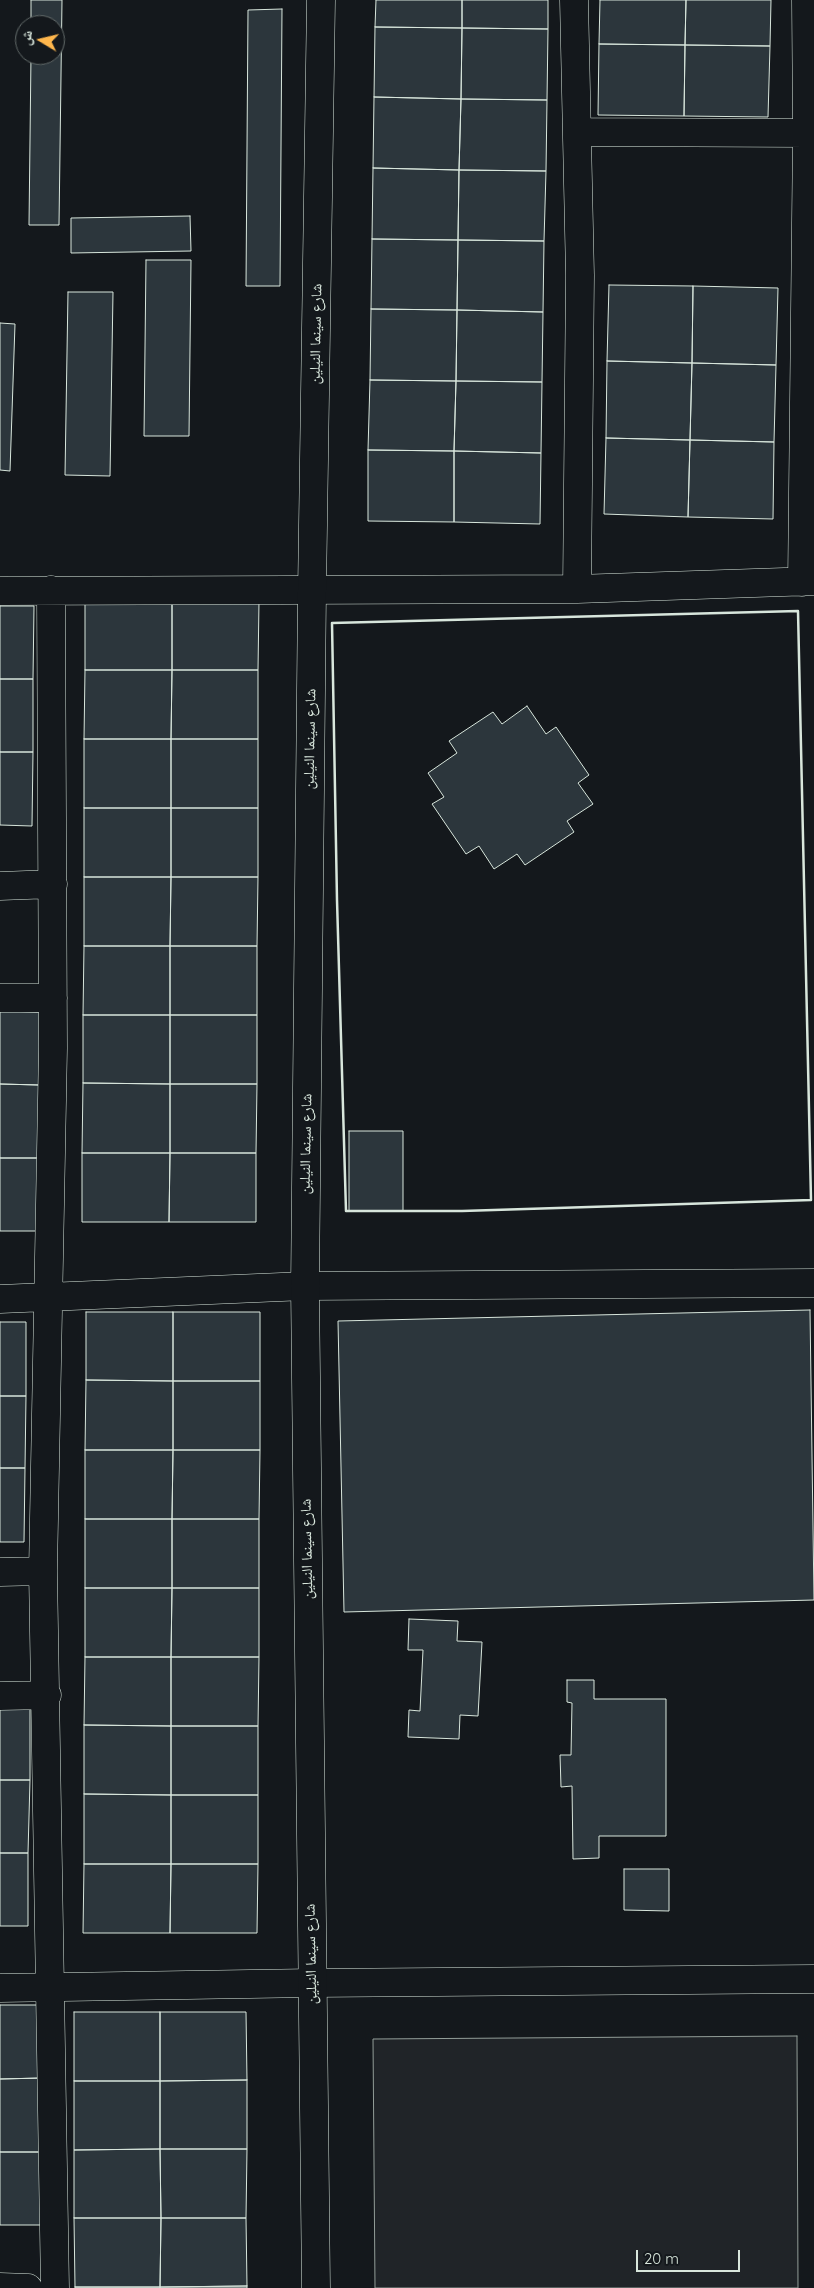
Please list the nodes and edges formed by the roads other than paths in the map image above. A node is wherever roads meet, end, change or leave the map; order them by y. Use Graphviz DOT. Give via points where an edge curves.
graph roads {
  1 [pos="321,0"];
  2 [pos="574,0"];
  3 [pos="806,0"];
  4 [pos="578,132"];
  5 [pos="807,133"];
  6 [pos="808,582"];
  7 [pos="577,589"];
  8 [pos="0,590"];
  9 [pos="51,590"];
  10 [pos="312,591"];
  11 [pos="53,884"];
  12 [pos="0,886"];
  13 [pos="0,998"];
  14 [pos="53,998"];
  15 [pos="814,1283"];
  16 [pos="305,1286"];
  17 [pos="49,1298"];
  18 [pos="0,1300"];
  19 [pos="0,1572"];
  20 [pos="43,1572"];
  21 [pos="47,1694"];
  22 [pos="0,1696"];
  23 [pos="814,1979"];
  24 [pos="312,1983"];
  25 [pos="0,1988"];
  26 [pos="51,1988"];
  27 [pos="0,2288"];
  28 [pos="28,2288"];
  29 [pos="55,2288"];
  30 [pos="316,2288"];
  1 -- 10 [label="street, شارع سينما النيلين"];
  2 -- 4 [label="street"];
  3 -- 5 [label="street"];
  4 -- 5 [label="street"];
  4 -- 7 [label="street"];
  5 -- 6 [label="street"];
  6 -- 7 [label="street"];
  7 -- 10 [label="street"];
  8 -- 9 [label="street"];
  9 -- 10 [label="street"];
  9 -- 11 [label="street"];
  10 -- 16 [label="street, شارع سينما النيلين"];
  11 -- 12 [label="street"];
  11 -- 14 [label="street"];
  13 -- 14 [label="street"];
  14 -- 17 [label="street"];
  15 -- 16 [label="street"];
  16 -- 17 [label="street"];
  16 -- 24 [label="street, شارع سينما النيلين"];
  17 -- 18 [label="street"];
  17 -- 20 [label="street"];
  19 -- 20 [label="street"];
  20 -- 21 [label="street"];
  21 -- 22 [label="street"];
  21 -- 26 [label="street"];
  23 -- 24 [label="street"];
  24 -- 26 [label="street"];
  24 -- 30 [label="street, شارع سينما النيلين"];
  25 -- 26 [label="street"];
  26 -- 29 [label="street"];
  27 -- 28 [label="street"];
}
